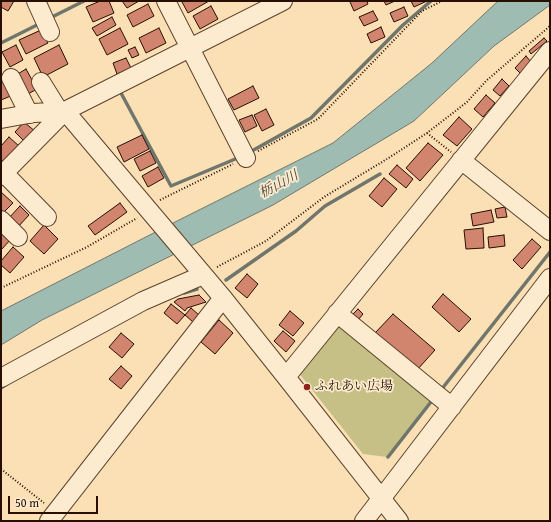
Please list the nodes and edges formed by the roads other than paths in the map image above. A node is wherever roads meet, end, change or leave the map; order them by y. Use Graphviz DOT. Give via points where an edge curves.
graph roads {
  1 [pos="166,1"];
  2 [pos="283,1"];
  3 [pos="190,48"];
  4 [pos="550,51"];
  5 [pos="11,78"];
  6 [pos="41,82"];
  7 [pos="62,111"];
  8 [pos="30,114"];
  9 [pos="1,119"];
  10 [pos="246,158"];
  11 [pos="461,160"];
  12 [pos="2,175"];
  13 [pos="47,217"];
  14 [pos="1,220"];
  15 [pos="550,231"];
  16 [pos="18,237"];
  17 [pos="206,270"];
  18 [pos="550,278"];
  19 [pos="223,298"];
  20 [pos="337,313"];
  21 [pos="286,377"];
  22 [pos="1,378"];
  23 [pos="452,407"];
  24 [pos="381,499"];
  25 [pos="53,517"];
  26 [pos="364,521"];
  27 [pos="399,521"];
  1 -- 3 [label="street"];
  2 -- 3 [label="street"];
  3 -- 7 [label="street"];
  3 -- 10 [label="street"];
  4 -- 11 [label="street"];
  5 -- 8 [label="street"];
  6 -- 7 [label="street"];
  7 -- 8 [label="street"];
  7 -- 12 [label="street"];
  7 -- 17 [label="street"];
  8 -- 9 [label="street"];
  11 -- 15 [label="street"];
  11 -- 20 [label="street"];
  12 -- 13 [label="street"];
  14 -- 16 [label="street"];
  17 -- 19 [label="street"];
  17 -- 22 [label="street"];
  18 -- 23 [label="street"];
  19 -- 21 [label="street"];
  19 -- 25 [label="street"];
  20 -- 21 [label="street"];
  20 -- 23 [label="street"];
  21 -- 24 [label="street"];
  23 -- 24 [label="street"];
  24 -- 26 [label="street"];
  24 -- 27 [label="street"];
}
